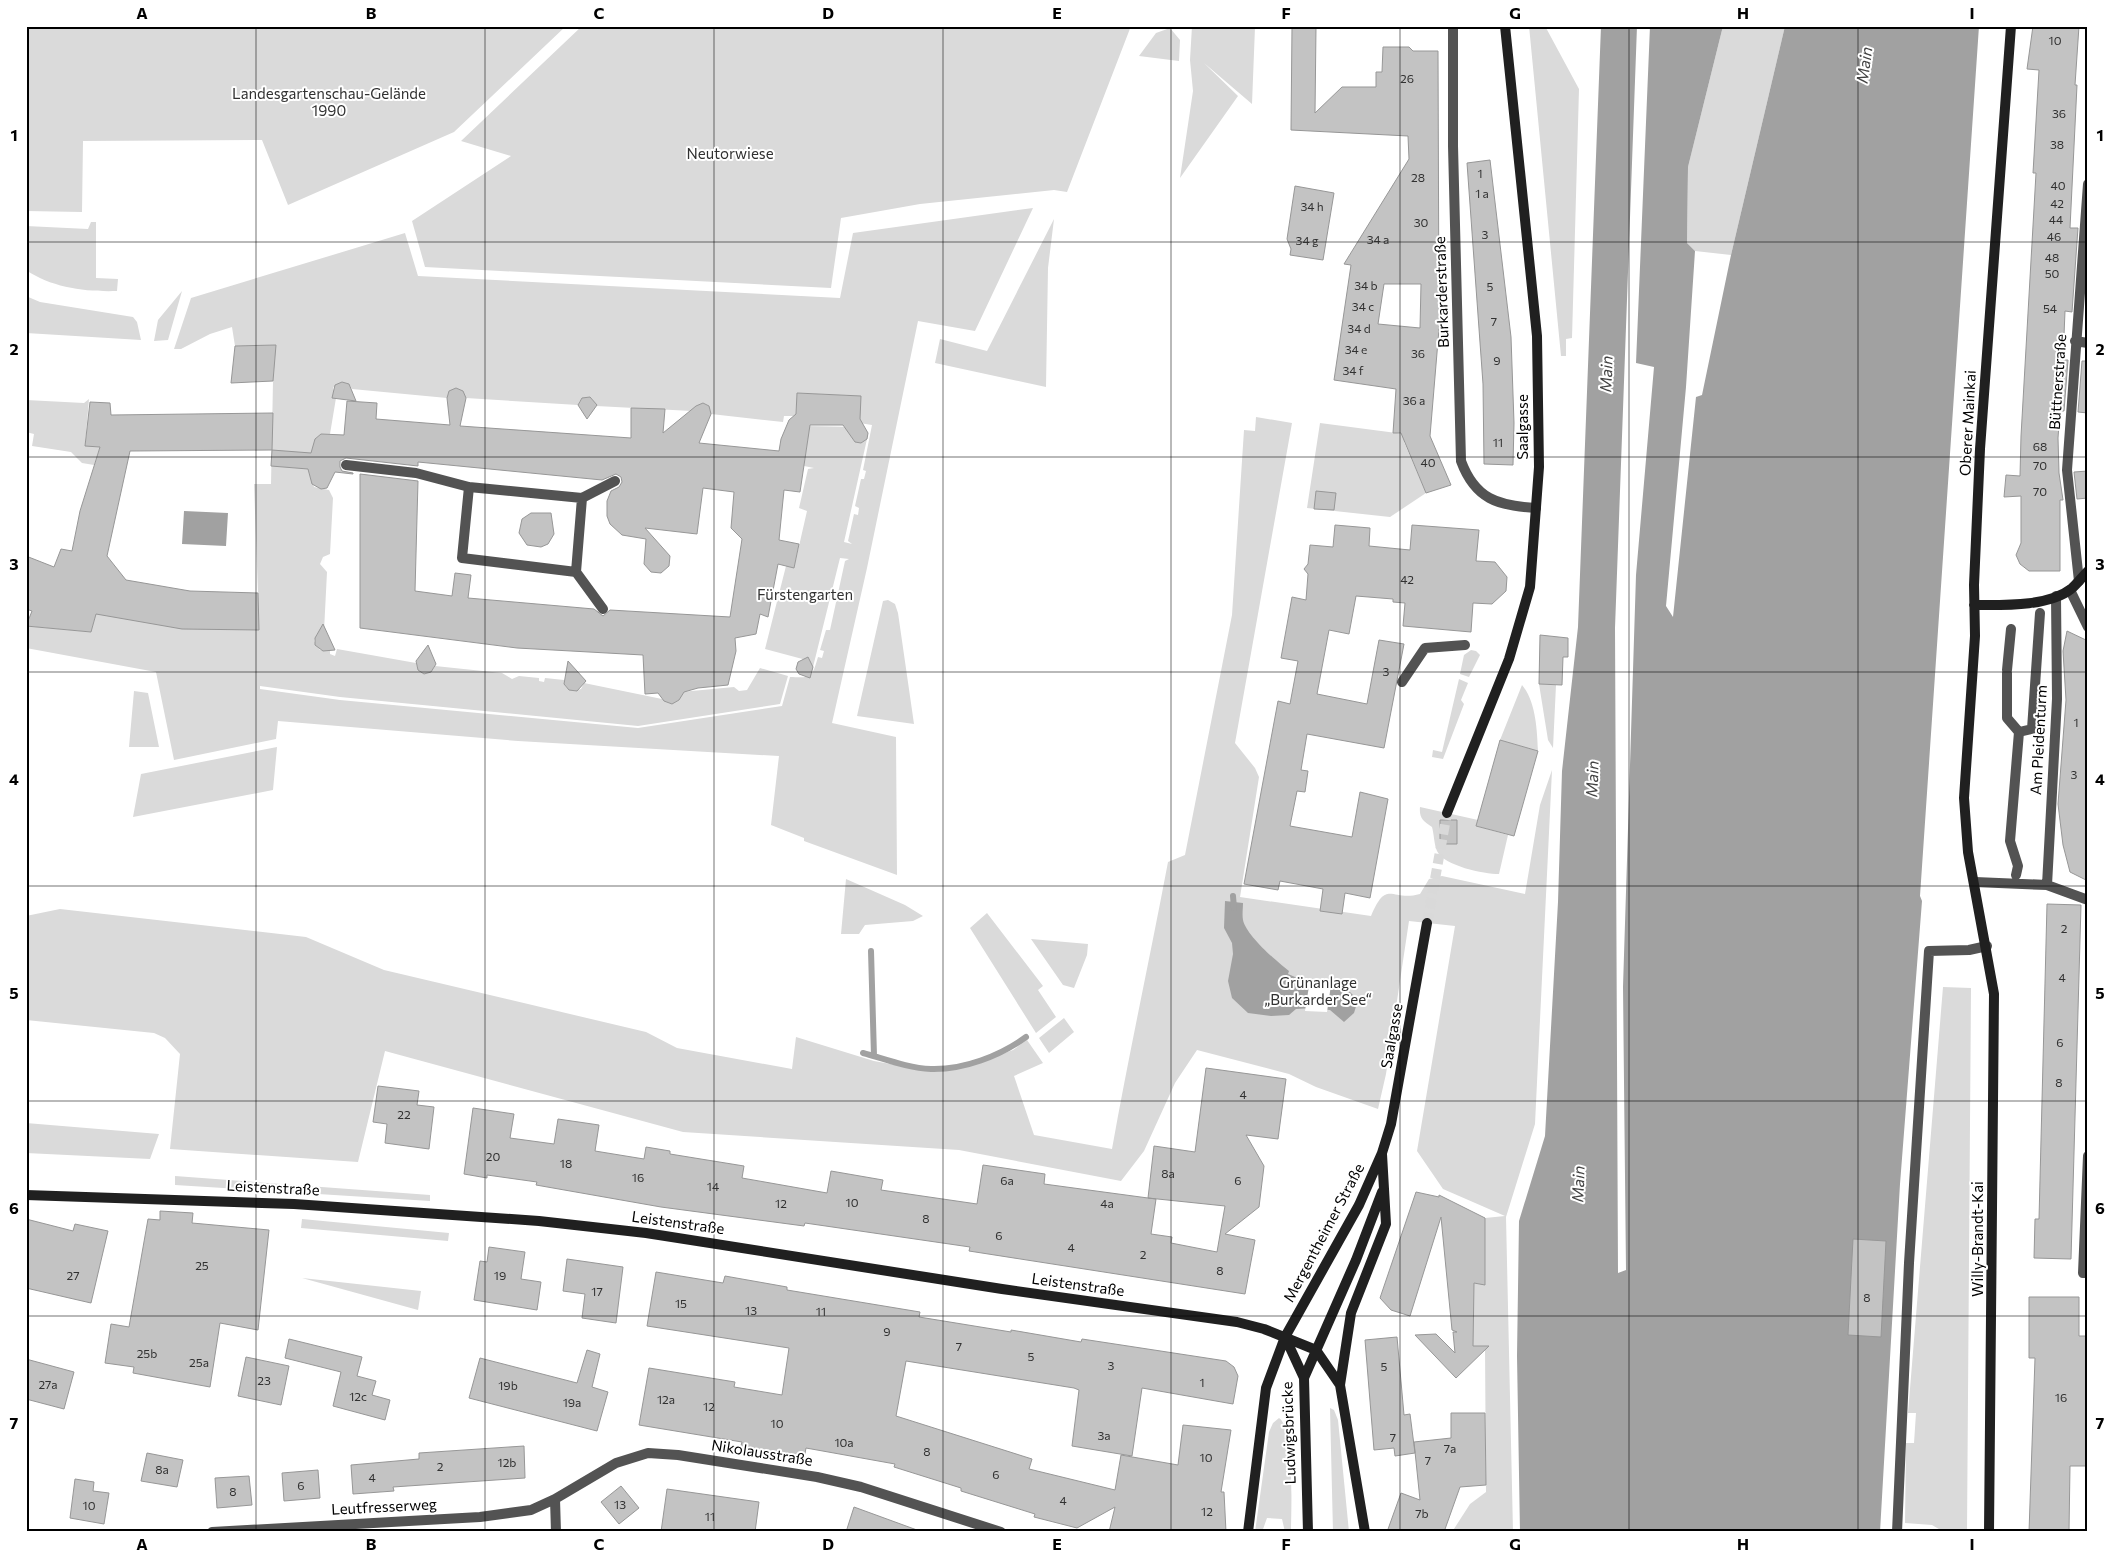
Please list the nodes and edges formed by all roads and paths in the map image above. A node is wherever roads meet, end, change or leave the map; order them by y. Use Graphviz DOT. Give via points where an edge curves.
graph roads {
  1 [pos="1453,26"];
  2 [pos="1505,26"];
  3 [pos="2011,26"];
  4 [pos="2088,184"];
  5 [pos="2075,341"];
  6 [pos="2088,342"];
  7 [pos="346,465"];
  8 [pos="615,481"];
  9 [pos="469,487"];
  10 [pos="582,498"];
  11 [pos="1536,508"];
  12 [pos="576,572"];
  13 [pos="2088,572"];
  14 [pos="2079,582"];
  15 [pos="2070,590"];
  16 [pos="2056,596"];
  17 [pos="1974,605"];
  18 [pos="603,609"];
  19 [pos="2040,613"];
  20 [pos="2088,627"];
  21 [pos="2011,629"];
  22 [pos="1466,645"];
  23 [pos="1402,682"];
  24 [pos="2019,732"];
  25 [pos="1447,813"];
  26 [pos="1964,822"];
  27 [pos="2016,876"];
  28 [pos="1975,882"];
  29 [pos="2047,885"];
  30 [pos="2088,900"];
  31 [pos="1427,923"];
  32 [pos="1987,946"];
  33 [pos="1382,1153"];
  34 [pos="2088,1156"];
  35 [pos="1384,1189"];
  36 [pos="26,1195"];
  37 [pos="2086,1270"];
  38 [pos="1285,1337"];
  39 [pos="1316,1350"];
  40 [pos="1304,1378"];
  41 [pos="1340,1385"];
  42 [pos="556,1499"];
  43 [pos="212,1532"];
  44 [pos="556,1532"];
  45 [pos="1001,1532"];
  46 [pos="1248,1532"];
  47 [pos="1308,1532"];
  48 [pos="1365,1532"];
  49 [pos="1897,1532"];
  50 [pos="1989,1532"];
  1 -- 11 [label="street, Burkarderstraße" via="1461,461 1475,488 1493,501 1513,507"];
  2 -- 11 [label="main road, Saalgasse" via="1538,336"];
  3 -- 17 [label="main road, Oberer Mainkai" via="1980,449"];
  4 -- 5 [label="street, Büttnerstraße"];
  5 -- 6 [label="street"];
  5 -- 14 [label="street, Büttnerstraße" via="2067,470"];
  7 -- 9 [label="street" via="416,473"];
  8 -- 10 [label="street"];
  9 -- 10 [label="street"];
  9 -- 12 [label="street" via="462,558"];
  10 -- 12 [label="street"];
  11 -- 25 [label="main road, Saalgasse" via="1530,587 1520,623 1509,659"];
  12 -- 18 [label="street"];
  13 -- 14 [label="main road"];
  14 -- 15 [label="main road"];
  15 -- 16 [label="main road"];
  15 -- 20 [label="street"];
  16 -- 17 [label="main road" via="2008,605"];
  16 -- 29 [label="street, Am Pleidenturm" via="2057,699"];
  17 -- 26 [label="main road, Oberer Mainkai"];
  19 -- 24 [label="street" via="2032,729"];
  21 -- 24 [label="street" via="2007,718"];
  22 -- 23 [label="street" via="1425,648"];
  24 -- 27 [label="street" via="2010,842 2018,866"];
  26 -- 28 [label="main road, Willy-Brandt-Kai"];
  28 -- 29 [label="street"];
  28 -- 32 [label="main road, Willy-Brandt-Kai"];
  29 -- 30 [label="street"];
  31 -- 33 [label="main road, Saalgasse" via="1392,1124"];
  32 -- 49 [label="street" via="1929,951 1909,1263"];
  32 -- 50 [label="main road, Willy-Brandt-Kai" via="1994,994"];
  33 -- 35 [label="main road, Mergentheimer Straße"];
  33 -- 38 [label="main road, Mergentheimer Straße" via="1340,1242"];
  34 -- 37 [label="street"];
  35 -- 39 [label="main road, Mergentheimer Straße"];
  35 -- 41 [label="main road" via="1386,1224 1350,1313"];
  36 -- 38 [label="main road, Leistenstraße" via="284,1204 539,1221 646,1233 1237,1322"];
  38 -- 39 [label="main road, Leistenstraße"];
  38 -- 40 [label="main road, Ludwigsbrücke"];
  38 -- 46 [label="main road, Mergentheimer Straße" via="1266,1388"];
  39 -- 40 [label="main road, Mergentheimer Straße"];
  39 -- 41 [label="main road"];
  40 -- 47 [label="main road, Ludwigsbrücke"];
  41 -- 48 [label="main road"];
  42 -- 43 [label="street, Leutfresserweg" via="531,1510 480,1517"];
  42 -- 44 [label="street"];
  42 -- 45 [label="street, Nikolausstraße" via="616,1463 648,1453 678,1455 779,1470 860,1487"];
}
